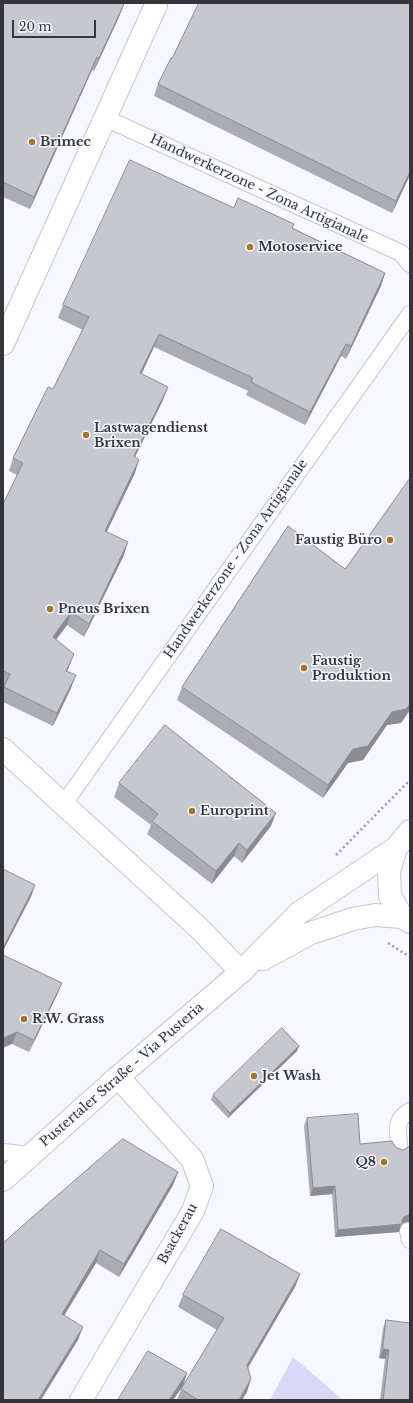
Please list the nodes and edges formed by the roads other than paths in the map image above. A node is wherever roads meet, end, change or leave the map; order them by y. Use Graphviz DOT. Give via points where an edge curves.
graph roads {
  1 [pos="154,4"];
  2 [pos="105,118"];
  3 [pos="410,264"];
  4 [pos="410,314"];
  5 [pos="3,344"];
  6 [pos="3,749"];
  7 [pos="63,805"];
  8 [pos="410,831"];
  9 [pos="396,848"];
  10 [pos="406,920"];
  11 [pos="241,972"];
  12 [pos="118,1077"];
  13 [pos="410,1111"];
  14 [pos="399,1148"];
  15 [pos="3,1152"];
  16 [pos="31,1155"];
  17 [pos="3,1180"];
  18 [pos="81,1400"];
  1 -- 2 [label="street"];
  2 -- 3 [label="lane, Handwerkerzone - Zona Artigianale" via="401,254"];
  2 -- 5 [label="street"];
  4 -- 7 [label="lane, Handwerkerzone - Zona Artigianale"];
  6 -- 7 [label="street"];
  7 -- 11 [label="street" via="201,930"];
  8 -- 9 [label="street"];
  9 -- 10 [label="street" via="389,871 390,896"];
  9 -- 11 [label="street, Pustertaler Straße - Via Pusteria" via="299,913"];
  10 -- 11 [label="street, Pustertaler Straße - Via Pusteria" via="375,915 353,919 311,933"];
  11 -- 12 [label="street, Pustertaler Straße - Via Pusteria"];
  12 -- 16 [label="street, Pustertaler Straße - Via Pusteria"];
  12 -- 18 [label="street, Bsackerau" via="192,1159 202,1186 193,1211"];
  13 -- 14 [label="lane" via="402,1115 398,1121"];
  15 -- 16 [label="lane"];
  16 -- 17 [label="street, Pustertaler Straße - Via Pusteria"];
}
